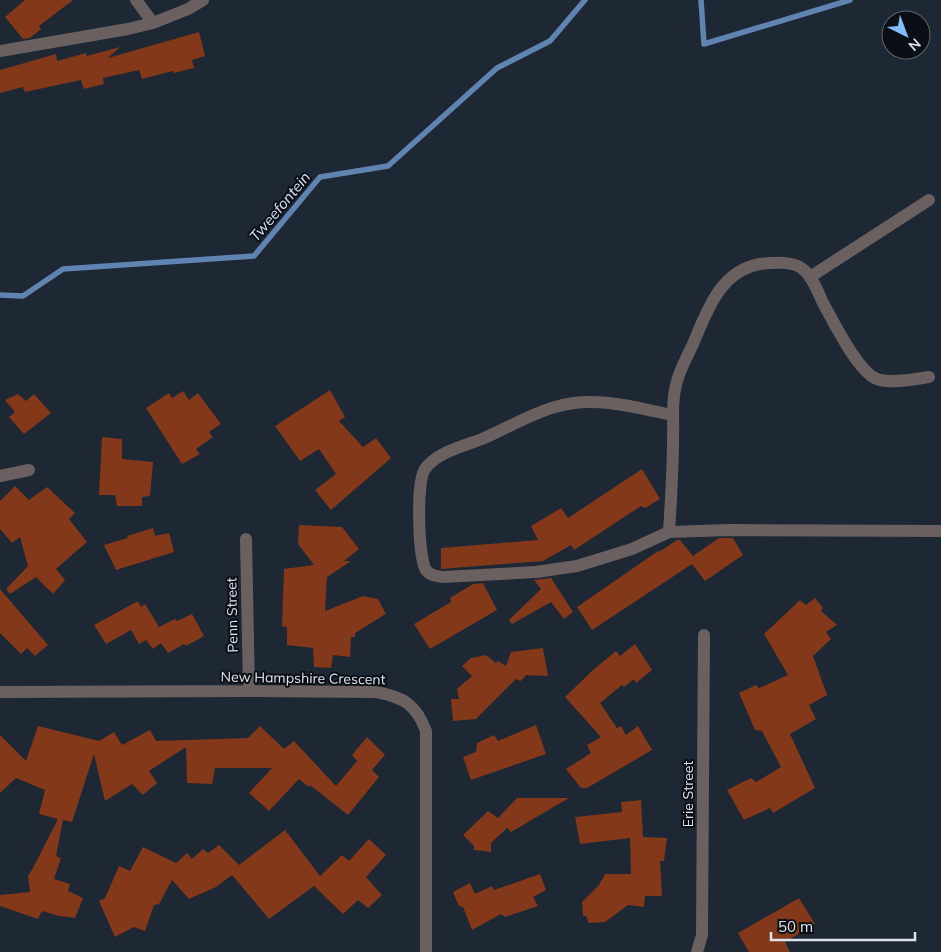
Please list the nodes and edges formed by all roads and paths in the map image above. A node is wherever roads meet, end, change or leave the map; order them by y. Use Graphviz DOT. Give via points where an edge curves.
graph roads {
  1 [pos="136,0"];
  2 [pos="203,0"];
  3 [pos="153,23"];
  4 [pos="0,52"];
  5 [pos="929,200"];
  6 [pos="810,277"];
  7 [pos="929,378"];
  8 [pos="672,415"];
  9 [pos="29,470"];
  10 [pos="0,476"];
  11 [pos="941,531"];
  12 [pos="669,532"];
  13 [pos="246,539"];
  14 [pos="704,635"];
  15 [pos="249,690"];
  16 [pos="0,692"];
  17 [pos="426,952"];
  18 [pos="696,952"];
  1 -- 3 [label="street"];
  2 -- 3 [label="street"];
  3 -- 4 [label="street"];
  5 -- 6 [label="street"];
  6 -- 7 [label="street" via="836,327 868,374 885,381"];
  6 -- 8 [label="street" via="804,269 795,266 768,263 755,265 730,278 709,306 685,362 676,385"];
  8 -- 12 [label="street" via="674,435"];
  8 -- 12 [label="street" via="588,402 554,407 434,460 425,468 419,487 420,535 425,568 434,576 536,572 577,566 632,549"];
  9 -- 10 [label="street"];
  11 -- 12 [label="street"];
  13 -- 15 [label="street, Penn Street"];
  14 -- 18 [label="street, Erie Street" via="702,935"];
  15 -- 16 [label="street, New Hampshire Crescent"];
  15 -- 17 [label="street, New Hampshire Crescent" via="376,692 394,695 418,714 426,731"];
}
